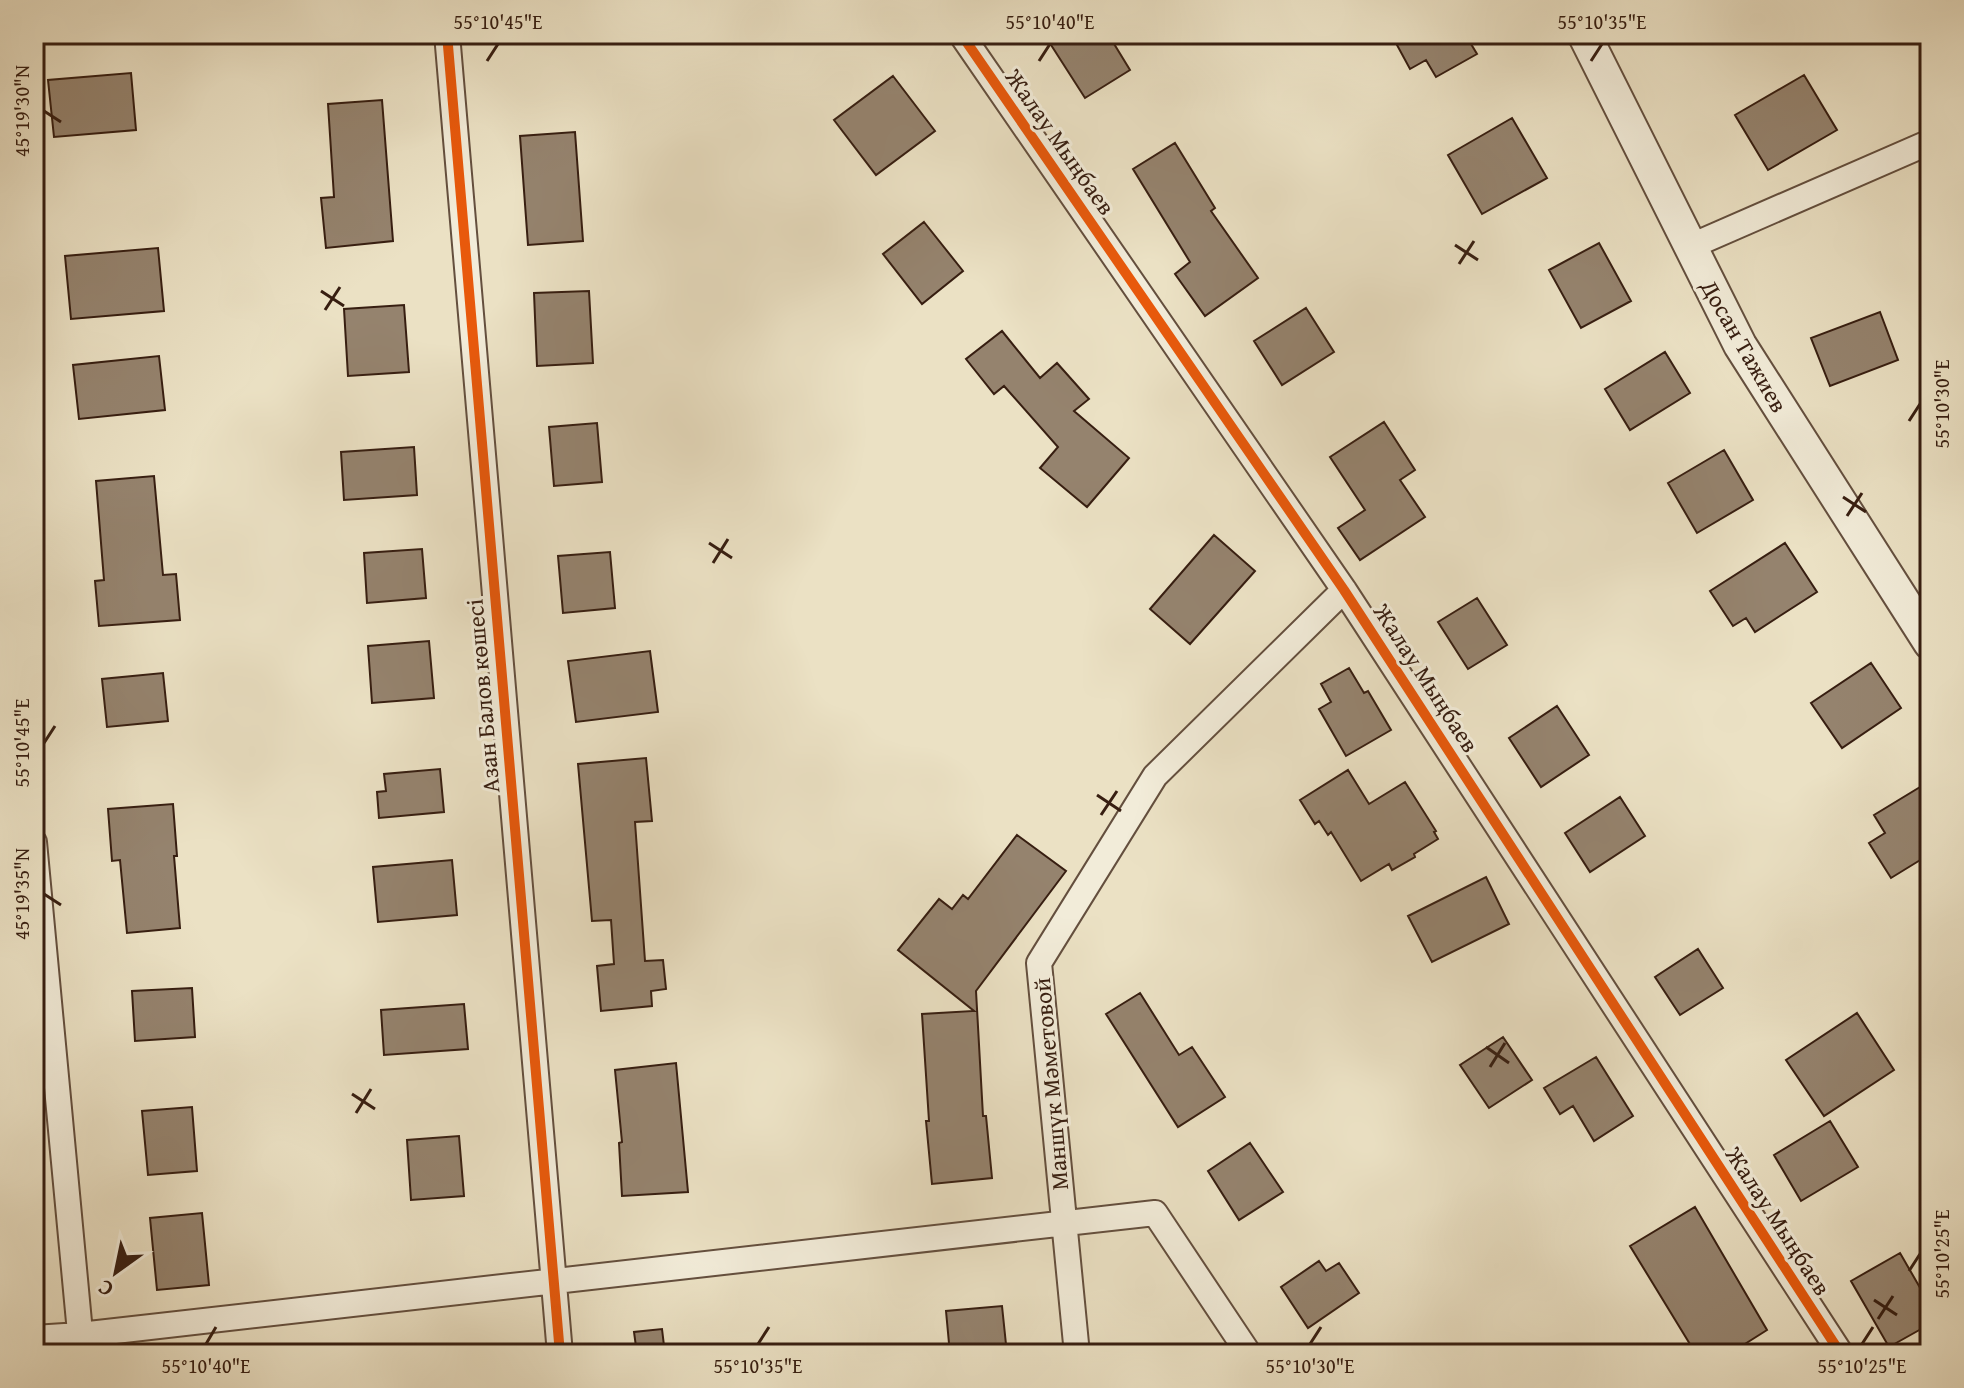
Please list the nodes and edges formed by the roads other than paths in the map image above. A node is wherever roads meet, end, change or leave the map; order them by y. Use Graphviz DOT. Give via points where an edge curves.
graph roads {
  1 [pos="447,34"];
  2 [pos="961,34"];
  3 [pos="1584,34"];
  4 [pos="1930,142"];
  5 [pos="1689,247"];
  6 [pos="1344,590"];
  7 [pos="1930,643"];
  8 [pos="34,842"];
  9 [pos="1064,1224"];
  10 [pos="552,1281"];
  11 [pos="34,1338"];
  12 [pos="81,1345"];
  13 [pos="560,1354"];
  14 [pos="1077,1354"];
  15 [pos="1249,1354"];
  16 [pos="1841,1354"];
  1 -- 10 [label="street, Азан Балов көшесі"];
  2 -- 6 [label="street, Жалау Мыңбаев"];
  3 -- 5 [label="street, Досан Тажиев"];
  4 -- 5 [label="street"];
  5 -- 7 [label="street, Досан Тажиев" via="1740,345"];
  6 -- 9 [label="street, Маншүк Мәметовой" via="1155,776 1039,963"];
  6 -- 16 [label="street, Жалау Мыңбаев"];
  8 -- 12 [label="street"];
  9 -- 10 [label="street"];
  9 -- 14 [label="street, Маншүк Мәметовой"];
  9 -- 15 [label="street" via="1155,1213"];
  10 -- 12 [label="street"];
  10 -- 13 [label="street, Азан Балов көшесі"];
  11 -- 12 [label="street"];
}
